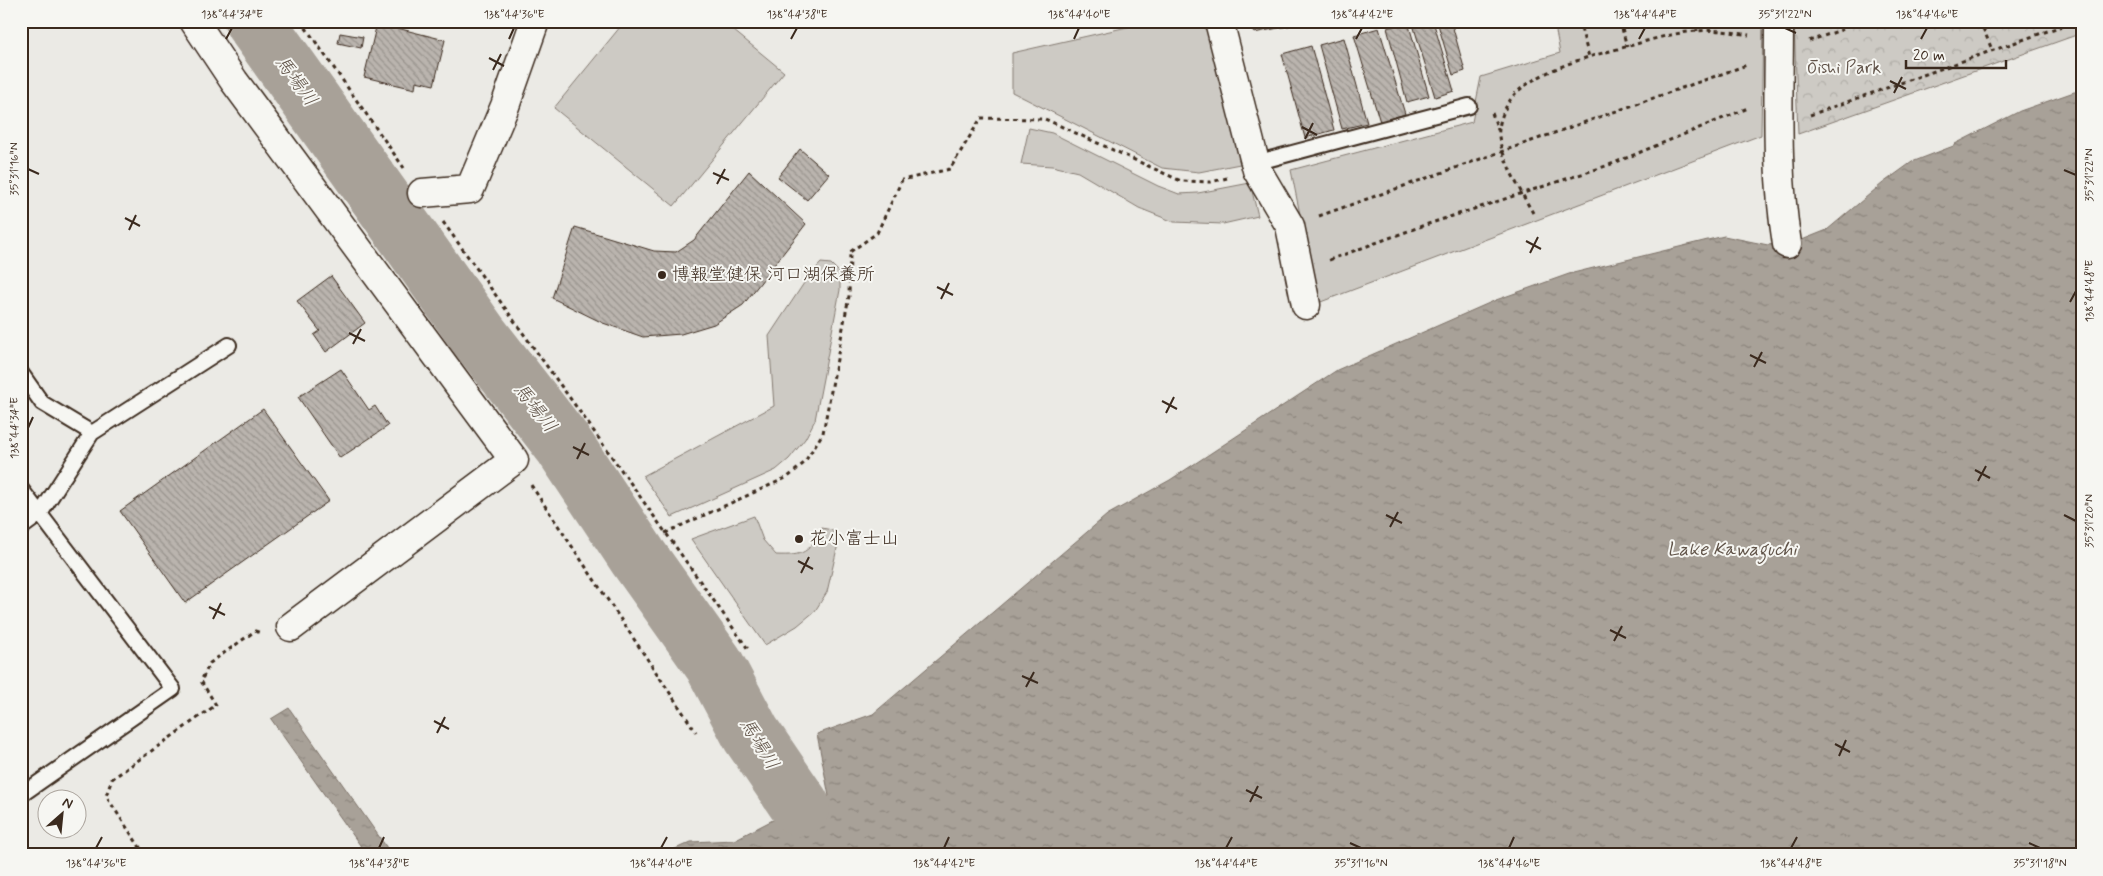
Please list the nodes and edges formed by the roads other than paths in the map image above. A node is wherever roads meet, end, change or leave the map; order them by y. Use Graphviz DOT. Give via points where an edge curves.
graph roads {
  1 [pos="194,21"];
  2 [pos="535,21"];
  3 [pos="1219,21"];
  4 [pos="1778,39"];
  5 [pos="1470,106"];
  6 [pos="1256,166"];
  7 [pos="422,193"];
  8 [pos="1787,244"];
  9 [pos="1306,305"];
  10 [pos="229,345"];
  11 [pos="21,373"];
  12 [pos="92,433"];
  13 [pos="21,489"];
  14 [pos="40,514"];
  15 [pos="21,528"];
  16 [pos="291,626"];
  17 [pos="22,792"];
  1 -- 16 [label="street" via="251,104 514,460"];
  2 -- 7 [label="street" via="505,106 470,189"];
  3 -- 6 [label="street"];
  4 -- 8 [label="street" via="1780,203"];
  5 -- 6 [label="lane"];
  6 -- 9 [label="street" via="1290,226"];
  10 -- 12 [label="lane"];
  11 -- 12 [label="lane" via="42,403"];
  12 -- 14 [label="lane"];
  13 -- 14 [label="lane"];
  14 -- 15 [label="lane"];
  14 -- 17 [label="lane" via="173,689"];
}
